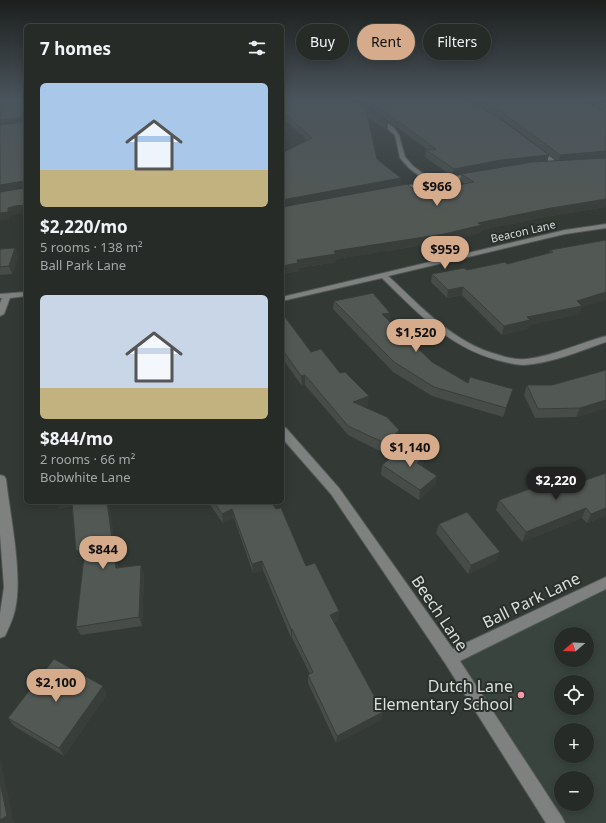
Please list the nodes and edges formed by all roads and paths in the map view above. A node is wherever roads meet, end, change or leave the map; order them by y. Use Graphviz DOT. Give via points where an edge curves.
graph roads {
  1 [pos="398,137"];
  2 [pos="533,146"];
  3 [pos="563,164"];
  4 [pos="477,174"];
  5 [pos="432,183"];
  6 [pos="394,190"];
  7 [pos="606,226"];
  8 [pos="383,275"];
  9 [pos="24,294"];
  10 [pos="3,296"];
  11 [pos="284,298"];
  12 [pos="0,314"];
  13 [pos="606,339"];
  14 [pos="284,433"];
  15 [pos="0,479"];
  16 [pos="606,583"];
  17 [pos="0,631"];
  18 [pos="450,658"];
  19 [pos="556,823"];
  1 -- 5 [label="street" via="402,157"];
  2 -- 3 [label="street" via="553,165"];
  4 -- 5 [label="street"];
  5 -- 6 [label="street"];
  7 -- 8 [label="street, Beacon Lane" via="565,232"];
  8 -- 11 [label="street, Beacon Lane"];
  8 -- 13 [label="street" via="448,336 488,357 529,362"];
  9 -- 10 [label="street"];
  10 -- 12 [label="street"];
  14 -- 18 [label="street, Beech Lane" via="335,491"];
  15 -- 17 [label="street" via="10,576 10,602 6,621"];
  16 -- 18 [label="street, Ball Park Lane"];
  18 -- 19 [label="street, Beech Lane"];
}
